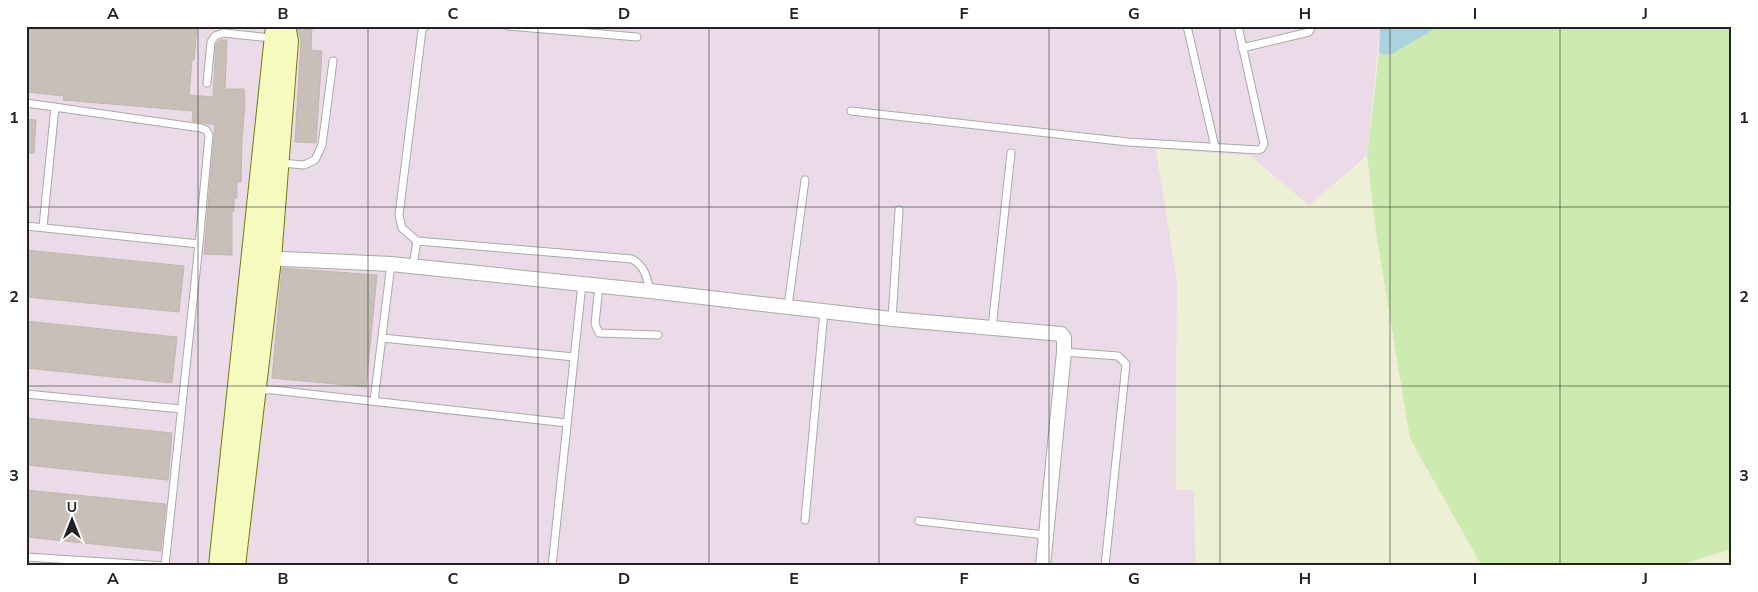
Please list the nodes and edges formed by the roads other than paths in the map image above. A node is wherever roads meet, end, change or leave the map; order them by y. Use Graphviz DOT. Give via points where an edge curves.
graph roads {
  1 [pos="425,26"];
  2 [pos="508,26"];
  3 [pos="1187,26"];
  4 [pos="1238,26"];
  5 [pos="1312,26"];
  6 [pos="281,33"];
  7 [pos="637,37"];
  8 [pos="1242,48"];
  9 [pos="332,61"];
  10 [pos="207,84"];
  11 [pos="26,103"];
  12 [pos="55,107"];
  13 [pos="851,111"];
  14 [pos="1215,147"];
  15 [pos="1012,153"];
  16 [pos="278,163"];
  17 [pos="805,180"];
  18 [pos="899,210"];
  19 [pos="26,226"];
  20 [pos="43,228"];
  21 [pos="417,241"];
  22 [pos="200,244"];
  23 [pos="262,258"];
  24 [pos="391,264"];
  25 [pos="413,266"];
  26 [pos="582,284"];
  27 [pos="599,286"];
  28 [pos="650,291"];
  29 [pos="788,306"];
  30 [pos="824,311"];
  31 [pos="892,319"];
  32 [pos="992,329"];
  33 [pos="658,335"];
  34 [pos="382,338"];
  35 [pos="1064,352"];
  36 [pos="574,357"];
  37 [pos="256,390"];
  38 [pos="26,394"];
  39 [pos="374,401"];
  40 [pos="181,409"];
  41 [pos="567,423"];
  42 [pos="235,490"];
  43 [pos="804,520"];
  44 [pos="919,521"];
  45 [pos="1045,535"];
  46 [pos="26,557"];
  47 [pos="76,563"];
  48 [pos="165,566"];
  49 [pos="219,566"];
  50 [pos="235,566"];
  51 [pos="552,566"];
  52 [pos="1042,566"];
  53 [pos="1105,566"];
  1 -- 21 [label="lane" via="399,214 402,228"];
  2 -- 7 [label="lane"];
  3 -- 14 [label="lane"];
  4 -- 8 [label="lane"];
  5 -- 8 [label="lane" via="1309,32"];
  6 -- 10 [label="lane" via="223,33 215,36 211,42"];
  6 -- 16 [label="street"];
  6 -- 23 [label="street"];
  8 -- 14 [label="lane" via="1264,147 1258,150"];
  9 -- 16 [label="lane" via="322,145 315,160 304,165"];
  11 -- 12 [label="lane"];
  12 -- 20 [label="lane"];
  12 -- 22 [label="lane" via="206,130 209,141"];
  13 -- 14 [label="lane" via="1128,142"];
  15 -- 32 [label="lane"];
  16 -- 23 [label="street"];
  17 -- 29 [label="lane"];
  18 -- 31 [label="lane"];
  19 -- 20 [label="lane"];
  20 -- 22 [label="lane"];
  21 -- 25 [label="lane"];
  21 -- 28 [label="lane" via="632,259 640,263"];
  22 -- 40 [label="lane"];
  23 -- 24 [label="street"];
  23 -- 37 [label="street"];
  23 -- 42 [label="street"];
  24 -- 25 [label="street"];
  24 -- 34 [label="lane"];
  25 -- 26 [label="street"];
  26 -- 27 [label="street"];
  26 -- 36 [label="lane"];
  27 -- 28 [label="street"];
  27 -- 33 [label="lane" via="595,324 599,333"];
  28 -- 29 [label="street"];
  29 -- 30 [label="street"];
  30 -- 31 [label="street"];
  30 -- 43 [label="lane"];
  31 -- 32 [label="street"];
  32 -- 35 [label="street" via="1060,334 1064,338"];
  34 -- 36 [label="lane"];
  34 -- 39 [label="lane"];
  35 -- 45 [label="street"];
  35 -- 53 [label="lane" via="1118,356 1126,364"];
  36 -- 41 [label="lane"];
  37 -- 39 [label="lane"];
  37 -- 42 [label="street"];
  38 -- 40 [label="lane"];
  39 -- 41 [label="lane"];
  40 -- 48 [label="lane"];
  41 -- 51 [label="lane"];
  42 -- 49 [label="street"];
  42 -- 50 [label="street"];
  44 -- 45 [label="lane"];
  45 -- 52 [label="street"];
  46 -- 47 [label="lane"];
  47 -- 48 [label="lane"];
}
